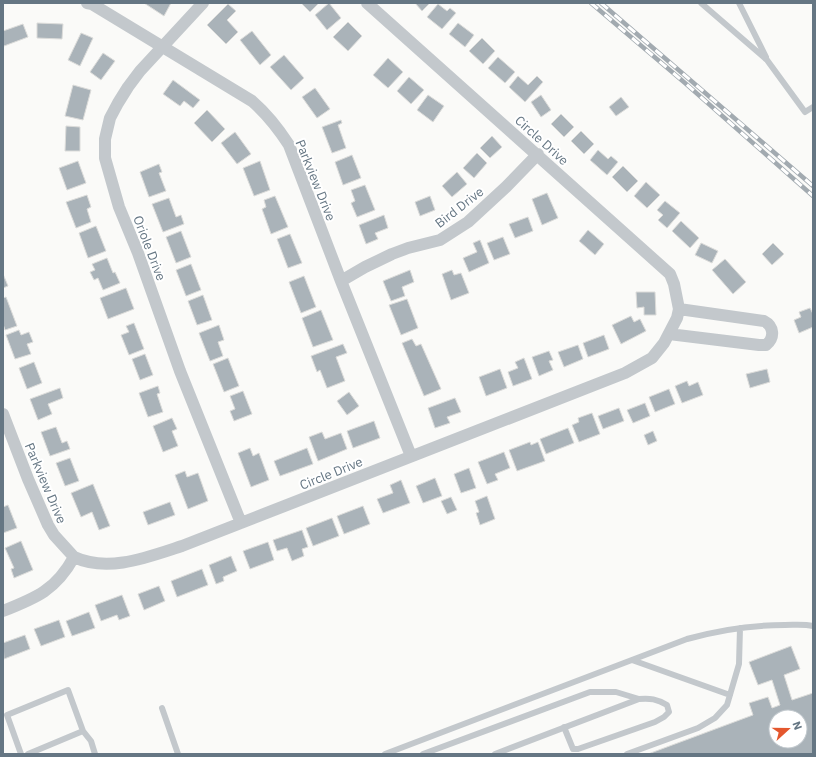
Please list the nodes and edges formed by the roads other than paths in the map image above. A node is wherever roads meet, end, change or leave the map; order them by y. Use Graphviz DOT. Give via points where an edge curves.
graph roads {
  1 [pos="87,3"];
  2 [pos="203,3"];
  3 [pos="367,3"];
  4 [pos="701,3"];
  5 [pos="740,3"];
  6 [pos="163,47"];
  7 [pos="767,60"];
  8 [pos="813,107"];
  9 [pos="538,154"];
  10 [pos="341,281"];
  11 [pos="679,310"];
  12 [pos="668,334"];
  13 [pos="3,414"];
  14 [pos="411,456"];
  15 [pos="241,523"];
  16 [pos="74,557"];
  17 [pos="3,611"];
  18 [pos="813,626"];
  19 [pos="740,628"];
  20 [pos="632,660"];
  21 [pos="730,696"];
  22 [pos="639,699"];
  23 [pos="162,708"];
  24 [pos="564,728"];
  25 [pos="83,731"];
  26 [pos="503,753"];
  27 [pos="21,754"];
  28 [pos="28,754"];
  29 [pos="95,754"];
  30 [pos="178,754"];
  31 [pos="385,754"];
  32 [pos="423,754"];
  33 [pos="495,754"];
  34 [pos="627,754"];
  1 -- 6 [label="street, Parkview Drive"];
  2 -- 6 [label="street, Oriole Drive"];
  3 -- 9 [label="street, Circle Drive"];
  4 -- 7 [label="lane"];
  5 -- 7 [label="lane"];
  6 -- 10 [label="street, Parkview Drive" via="252,101 276,125 289,145"];
  6 -- 15 [label="street, Oriole Drive" via="128,87 110,118 105,158 118,207"];
  7 -- 8 [label="lane" via="805,112"];
  9 -- 10 [label="street, Bird Drive" via="468,222 440,240 392,254"];
  9 -- 11 [label="street, Circle Drive" via="670,274"];
  10 -- 14 [label="street, Parkview Drive"];
  11 -- 12 [label="street, Circle Drive"];
  11 -- 12 [label="street" via="764,321 772,330 772,339 766,345 759,345"];
  12 -- 14 [label="street, Circle Drive" via="652,358 626,373"];
  13 -- 16 [label="street, Parkview Drive" via="48,525"];
  14 -- 15 [label="street, Circle Drive"];
  15 -- 16 [label="street, Circle Drive" via="136,561 104,564 82,561"];
  16 -- 17 [label="street" via="51,587 37,597"];
  18 -- 19 [label="lane" via="769,625"];
  19 -- 20 [label="lane" via="687,639"];
  19 -- 21 [label="lane" via="739,664"];
  20 -- 21 [label="lane"];
  20 -- 31 [label="lane"];
  21 -- 34 [label="lane" via="727,705 715,718 698,728"];
  22 -- 24 [label="lane"];
  22 -- 24 [label="lane" via="659,700 667,705 669,712 655,722 578,749 572,748"];
  22 -- 32 [label="lane" via="616,692 590,692"];
  23 -- 30 [label="lane"];
  24 -- 26 [label="lane"];
  25 -- 27 [label="lane" via="68,690 7,715"];
  25 -- 28 [label="lane"];
  25 -- 29 [label="lane"];
  26 -- 33 [label="lane"];
}
